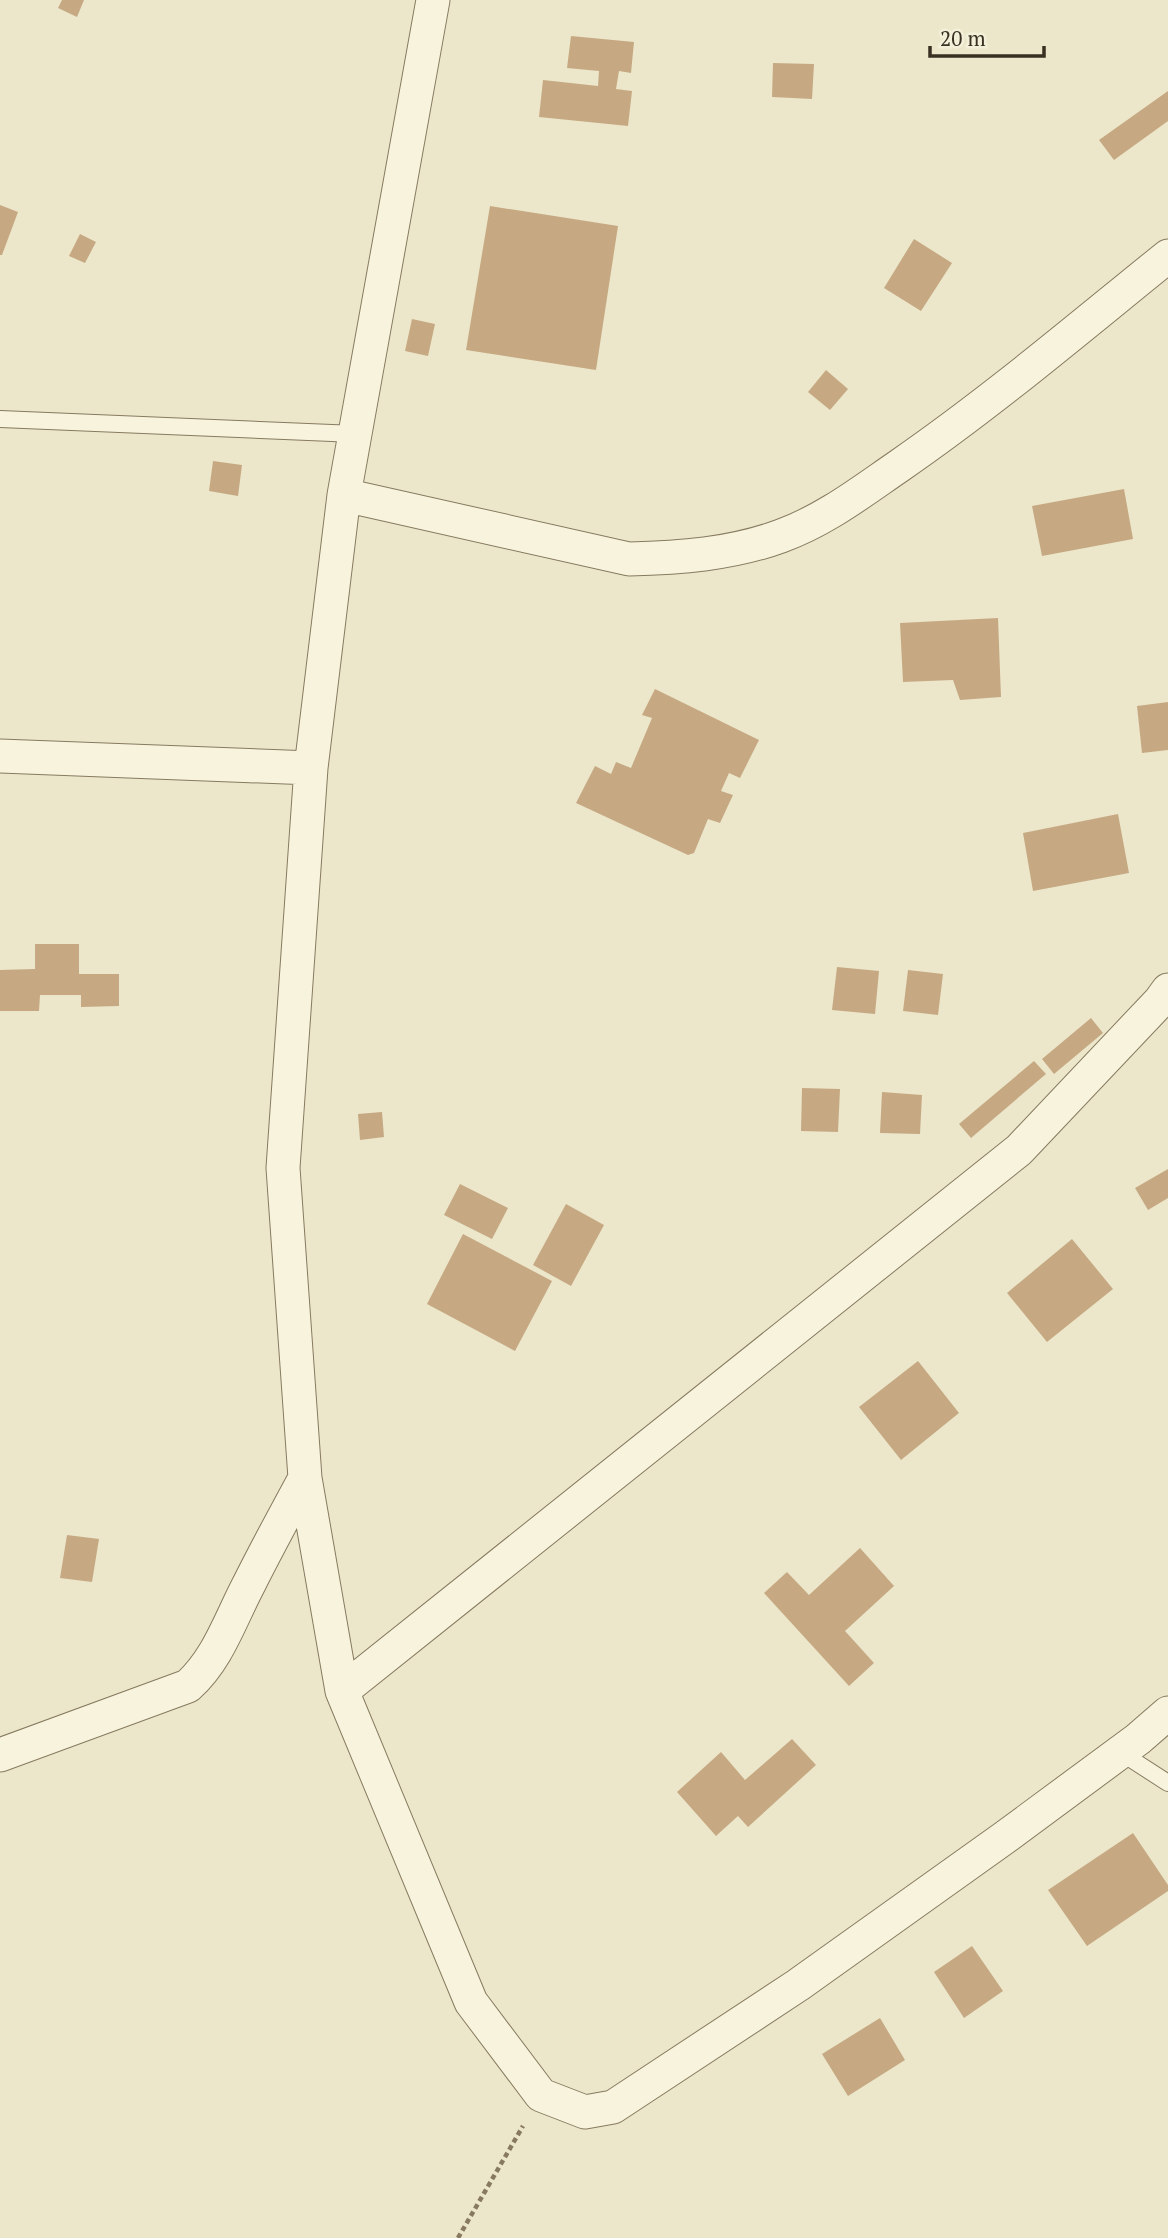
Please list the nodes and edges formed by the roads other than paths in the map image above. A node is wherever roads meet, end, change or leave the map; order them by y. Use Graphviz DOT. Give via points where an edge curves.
graph roads {
  1 [pos="433,0"];
  2 [pos="1168,256"];
  3 [pos="0,419"];
  4 [pos="356,434"];
  5 [pos="344,495"];
  6 [pos="0,756"];
  7 [pos="311,768"];
  8 [pos="1165,1001"];
  9 [pos="305,1478"];
  10 [pos="342,1691"];
  11 [pos="1168,1713"];
  12 [pos="1120,1752"];
  13 [pos="0,1755"];
  14 [pos="1168,1783"];
  1 -- 4 [label="street"];
  2 -- 5 [label="street" via="953,429 830,513 780,536 725,551 629,559"];
  3 -- 4 [label="lane"];
  4 -- 5 [label="street"];
  5 -- 7 [label="street"];
  6 -- 7 [label="street"];
  7 -- 9 [label="street" via="283,1168"];
  8 -- 10 [label="street" via="1019,1150"];
  9 -- 10 [label="street"];
  9 -- 13 [label="street" via="203,1673 187,1686"];
  10 -- 12 [label="street" via="471,2002 541,2095 585,2112 612,2107 798,1985"];
  11 -- 12 [label="street"];
  12 -- 14 [label="lane"];
}
